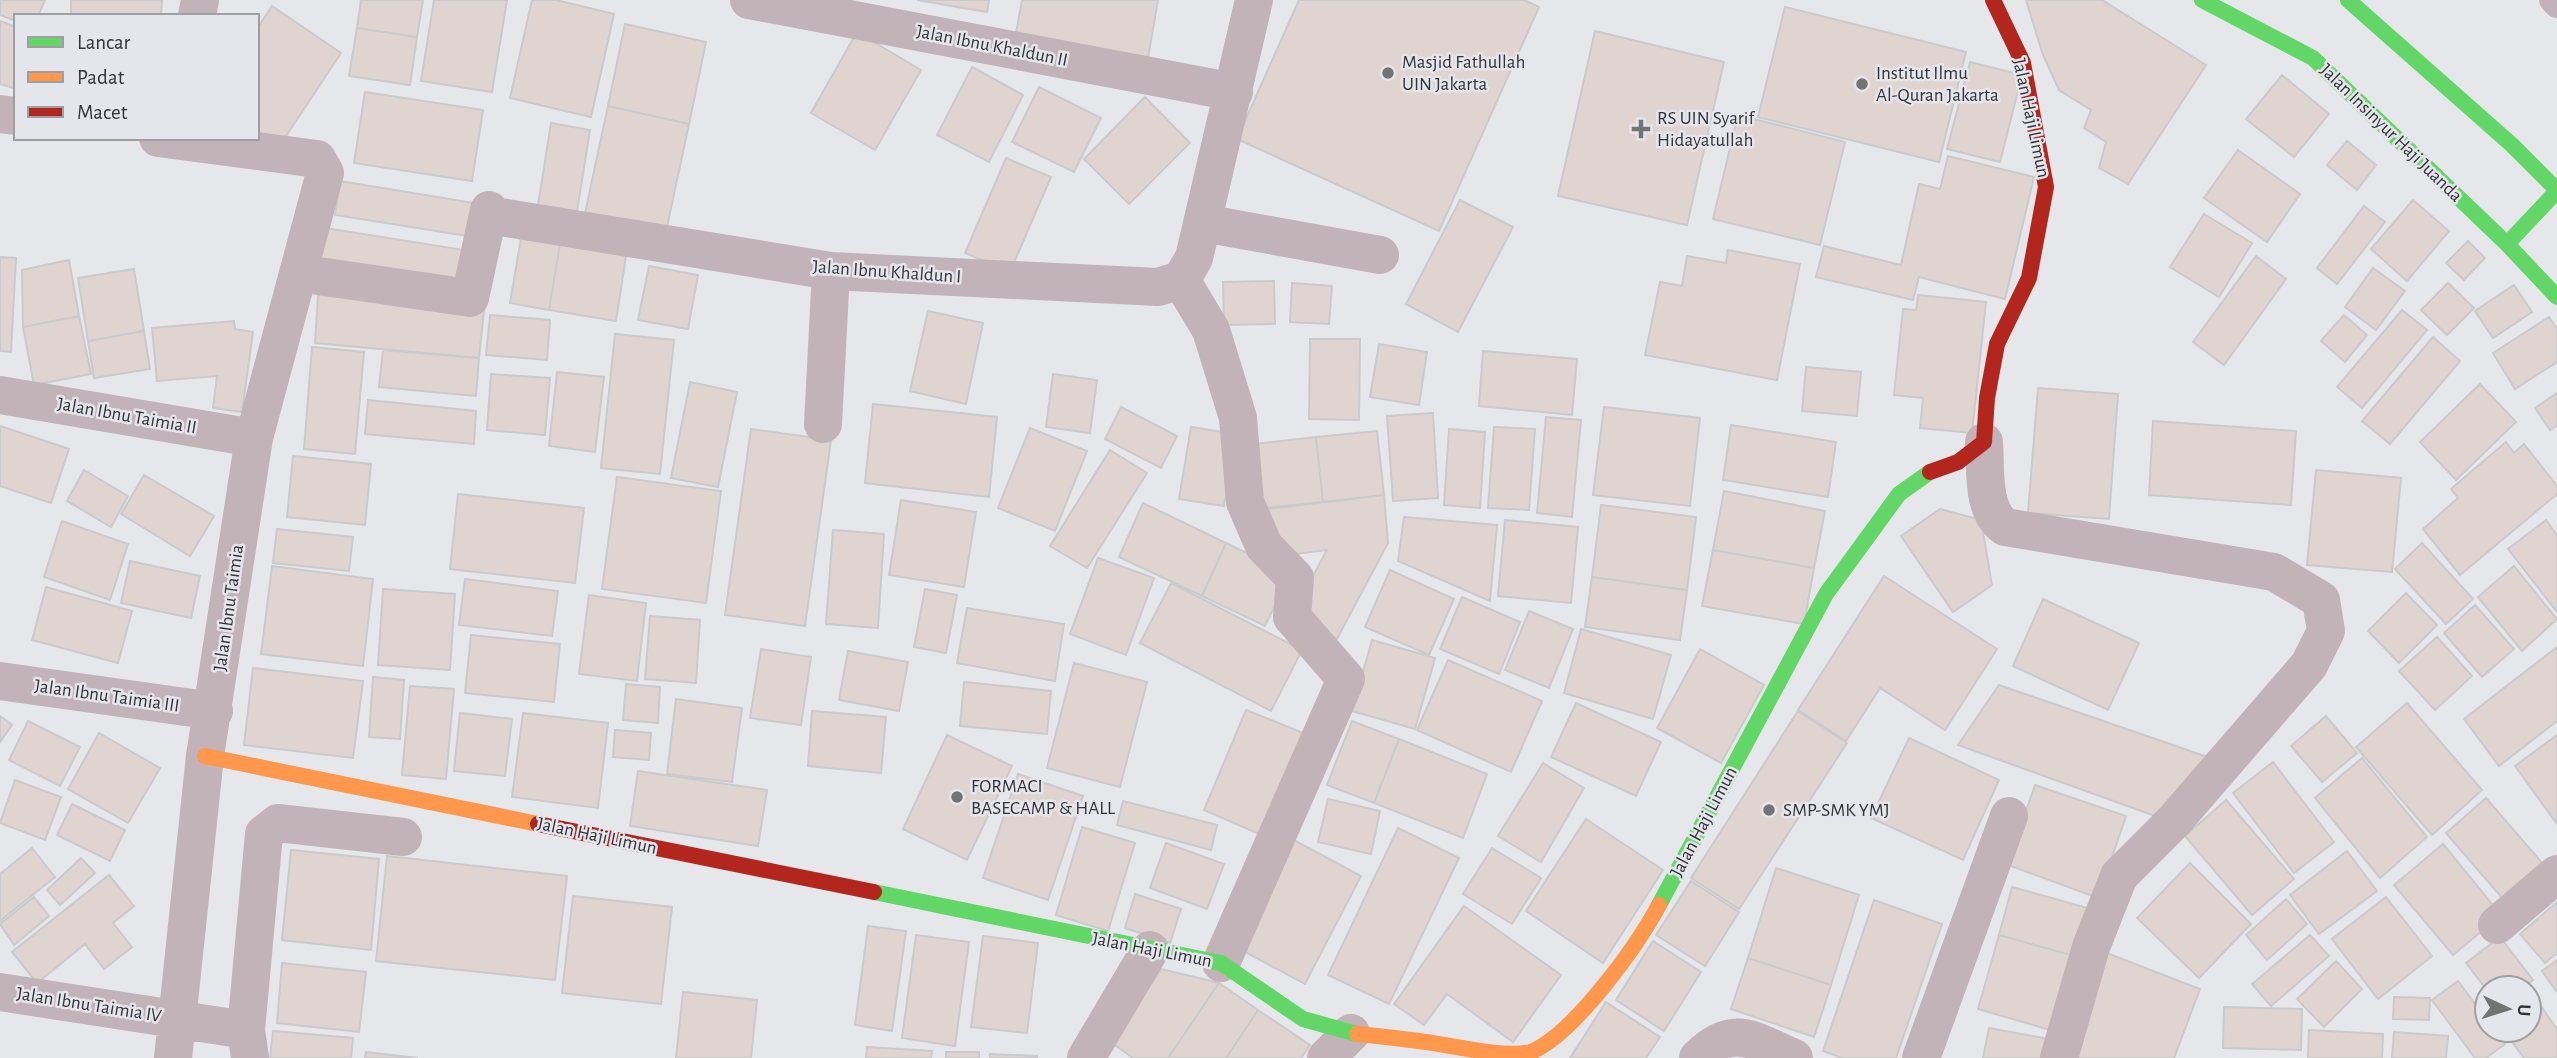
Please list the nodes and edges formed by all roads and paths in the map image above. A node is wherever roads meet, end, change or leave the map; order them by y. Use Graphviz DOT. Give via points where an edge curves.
graph roads {
  1 [pos="749,0"];
  2 [pos="1254,0"];
  3 [pos="1993,0"];
  4 [pos="2202,0"];
  5 [pos="2348,0"];
  6 [pos="2552,0"];
  7 [pos="2557,5"];
  8 [pos="1234,92"];
  9 [pos="177,140"];
  10 [pos="2557,191"];
  11 [pos="1203,223"];
  12 [pos="2507,244"];
  13 [pos="1380,255"];
  14 [pos="831,271"];
  15 [pos="298,273"];
  16 [pos="1181,279"];
  17 [pos="2557,297"];
  18 [pos="0,395"];
  19 [pos="823,424"];
  20 [pos="254,438"];
  21 [pos="1984,442"];
  22 [pos="0,681"];
  23 [pos="214,712"];
  24 [pos="205,756"];
  25 [pos="2008,816"];
  26 [pos="403,837"];
  27 [pos="2557,874"];
  28 [pos="2497,925"];
  29 [pos="1150,950"];
  30 [pos="1221,963"];
  31 [pos="0,992"];
  32 [pos="179,1019"];
  33 [pos="248,1044"];
  34 [pos="1338,1046"];
  35 [pos="173,1058"];
  36 [pos="1086,1058"];
  37 [pos="1698,1058"];
  38 [pos="1794,1058"];
  39 [pos="1921,1058"];
  40 [pos="2059,1058"];
  1 -- 8 [label="street, Jalan Ibnu Khaldun II"];
  2 -- 8 [label="street"];
  3 -- 21 [label="main road, Jalan Haji Limun" via="2023,63 2046,187 2029,278 1997,344"];
  4 -- 12 [label="main road, Jalan Insinyur Haji Juanda" via="2313,58"];
  5 -- 10 [label="main road" via="2512,145"];
  6 -- 7 [label="lane"];
  8 -- 11 [label="street"];
  9 -- 15 [label="street, Jalan Ibnu Taimia" via="317,159 324,173"];
  10 -- 12 [label="main road"];
  11 -- 13 [label="street"];
  11 -- 16 [label="street" via="1194,258"];
  12 -- 17 [label="main road, Jalan Insinyur Haji Juanda"];
  14 -- 15 [label="street, Jalan Ibnu Khaldun I" via="494,216 489,210 470,298"];
  14 -- 16 [label="street, Jalan Ibnu Khaldun I" via="1158,287"];
  14 -- 19 [label="street"];
  15 -- 20 [label="street, Jalan Ibnu Taimia"];
  16 -- 30 [label="street" via="1211,330 1238,418 1245,502 1264,546 1295,578 1292,617 1346,679"];
  18 -- 20 [label="street, Jalan Ibnu Taimia II"];
  20 -- 23 [label="street, Jalan Ibnu Taimia"];
  21 -- 34 [label="main road, Jalan Haji Limun" via="1899,494 1826,594 1655,914 1596,998 1530,1053 1496,1055 1428,1042"];
  21 -- 40 [label="street, Jalan Haji Limun" via="1989,501 1993,516 2005,527 2274,572 2321,600 2326,631 2309,665 2174,821 2119,876 2091,947"];
  22 -- 23 [label="street, Jalan Ibnu Taimia III"];
  23 -- 24 [label="street, Jalan Ibnu Taimia"];
  24 -- 29 [label="main road, Jalan Haji Limun"];
  24 -- 32 [label="street, Jalan Ibnu Taimia"];
  25 -- 39 [label="street"];
  26 -- 33 [label="street" via="278,823 269,827 264,834"];
  27 -- 28 [label="street"];
  29 -- 30 [label="main road, Jalan Haji Limun"];
  29 -- 36 [label="street"];
  30 -- 34 [label="main road, Jalan Haji Limun"];
  31 -- 32 [label="street, Jalan Ibnu Taimia IV"];
  32 -- 33 [label="street, Jalan Ibnu Taimia IV"];
  32 -- 35 [label="street, Jalan Ibnu Taimia"];
  37 -- 38 [label="street" via="1716,1040 1733,1037"];
}
